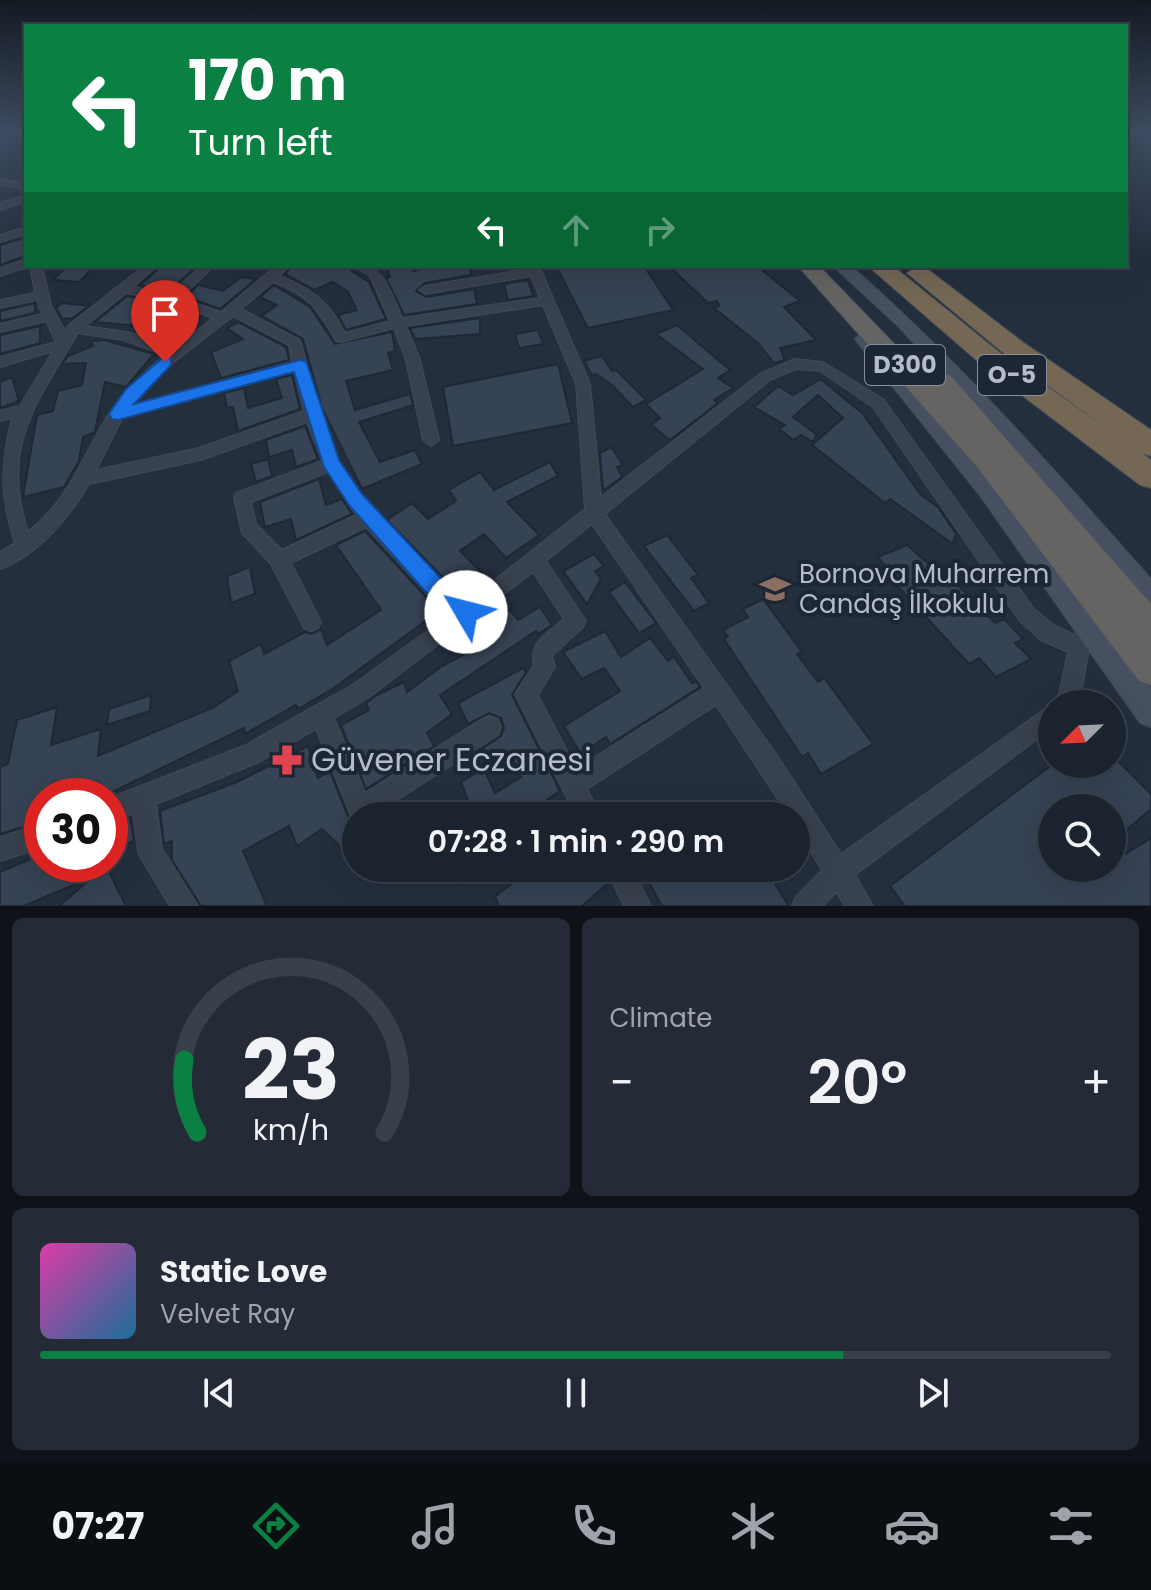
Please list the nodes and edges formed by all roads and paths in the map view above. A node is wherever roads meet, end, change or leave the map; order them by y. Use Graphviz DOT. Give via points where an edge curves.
graph roads {
  1 [pos="0,182"];
  2 [pos="24,186"];
  3 [pos="24,199"];
  4 [pos="0,207"];
  5 [pos="24,231"];
  6 [pos="0,239"];
  7 [pos="24,264"];
  8 [pos="36,268"];
  9 [pos="148,268"];
  10 [pos="206,268"];
  11 [pos="808,268"];
  12 [pos="808,268"];
  13 [pos="835,268"];
  14 [pos="843,268"];
  15 [pos="881,268"];
  16 [pos="913,268"];
  17 [pos="534,269"];
  18 [pos="379,270"];
  19 [pos="0,272"];
  20 [pos="277,272"];
  21 [pos="122,288"];
  22 [pos="425,290"];
  23 [pos="42,295"];
  24 [pos="172,299"];
  25 [pos="548,301"];
  26 [pos="0,304"];
  27 [pos="227,313"];
  28 [pos="50,316"];
  29 [pos="398,323"];
  30 [pos="0,328"];
  31 [pos="74,328"];
  32 [pos="63,344"];
  33 [pos="174,354"];
  34 [pos="0,362"];
  35 [pos="300,365"];
  36 [pos="24,410"];
  37 [pos="315,413"];
  38 [pos="118,414"];
  39 [pos="0,416"];
  40 [pos="431,440"];
  41 [pos="7,442"];
  42 [pos="1151,445"];
  43 [pos="332,464"];
  44 [pos="1007,467"];
  45 [pos="1151,476"];
  46 [pos="83,479"];
  47 [pos="4,490"];
  48 [pos="594,512"];
  49 [pos="371,516"];
  50 [pos="24,544"];
  51 [pos="535,559"];
  52 [pos="280,560"];
  53 [pos="0,561"];
  54 [pos="1151,598"];
  55 [pos="462,617"];
  56 [pos="311,622"];
  57 [pos="1090,625"];
  58 [pos="1151,628"];
  59 [pos="1079,647"];
  60 [pos="1151,669"];
  61 [pos="1071,690"];
  62 [pos="719,691"];
  63 [pos="1151,712"];
  64 [pos="321,713"];
  65 [pos="1038,725"];
  66 [pos="490,727"];
  67 [pos="572,785"];
  68 [pos="143,797"];
  69 [pos="581,802"];
  70 [pos="128,803"];
  71 [pos="24,842"];
  72 [pos="0,849"];
  73 [pos="839,871"];
  74 [pos="625,882"];
  75 [pos="185,906"];
  76 [pos="638,906"];
  77 [pos="805,906"];
  78 [pos="860,906"];
  1 -- 2 [label="street"];
  3 -- 4 [label="street"];
  5 -- 6 [label="street"];
  7 -- 19 [label="street"];
  8 -- 23 [label="street"];
  9 -- 21 [label="street"];
  10 -- 24 [label="street"];
  11 -- 44 [label="highway, D300"];
  12 -- 57 [label="main road"];
  13 -- 44 [label="highway, D300"];
  14 -- 54 [label="main road" via="903,321 1016,439"];
  15 -- 45 [label="highway, O-5" via="991,359"];
  16 -- 42 [label="highway, O-5"];
  17 -- 22 [label="street"];
  17 -- 25 [label="street"];
  18 -- 29 [label="street"];
  20 -- 27 [label="street"];
  20 -- 29 [label="street" via="326,307 341,338"];
  21 -- 24 [label="street"];
  21 -- 31 [label="street"];
  23 -- 26 [label="street"];
  23 -- 28 [label="street"];
  24 -- 27 [label="street"];
  25 -- 29 [label="street"];
  25 -- 48 [label="street" via="583,384"];
  27 -- 33 [label="street"];
  27 -- 35 [label="street" via="295,343"];
  28 -- 30 [label="street"];
  28 -- 32 [label="street" via="60,327"];
  29 -- 40 [label="street" via="413,360"];
  31 -- 32 [label="street"];
  31 -- 33 [label="street" via="127,336"];
  32 -- 34 [label="street"];
  32 -- 36 [label="street"];
  33 -- 38 [label="street" via="132,393"];
  35 -- 37 [label="street"];
  35 -- 38 [label="street"];
  36 -- 39 [label="street"];
  36 -- 41 [label="street"];
  37 -- 43 [label="street"];
  37 -- 46 [label="street" via="201,454"];
  38 -- 46 [label="street"];
  41 -- 47 [label="street"];
  43 -- 49 [label="street"];
  43 -- 52 [label="street" via="242,498 248,528 265,539"];
  44 -- 58 [label="highway, D300"];
  44 -- 60 [label="highway, D300"];
  46 -- 50 [label="street" via="65,506"];
  47 -- 50 [label="street"];
  48 -- 51 [label="street"];
  48 -- 59 [label="street" via="765,377 795,364 823,367 878,403 1027,615 1048,633"];
  48 -- 62 [label="street"];
  49 -- 52 [label="street"];
  49 -- 55 [label="street"];
  50 -- 53 [label="street"];
  51 -- 55 [label="street"];
  51 -- 67 [label="street" via="576,621 541,653 545,667 526,694"];
  52 -- 56 [label="street"];
  55 -- 64 [label="street" via="361,691"];
  57 -- 59 [label="street"];
  57 -- 63 [label="main road"];
  59 -- 61 [label="street"];
  62 -- 67 [label="street"];
  62 -- 73 [label="street"];
  64 -- 66 [label="street" via="360,810"];
  64 -- 68 [label="street" via="253,753"];
  65 -- 73 [label="street"];
  67 -- 69 [label="street"];
  68 -- 70 [label="street"];
  68 -- 75 [label="street" via="150,853"];
  71 -- 72 [label="street"];
  73 -- 77 [label="street"];
  73 -- 78 [label="street"];
  74 -- 76 [label="street"];
}
